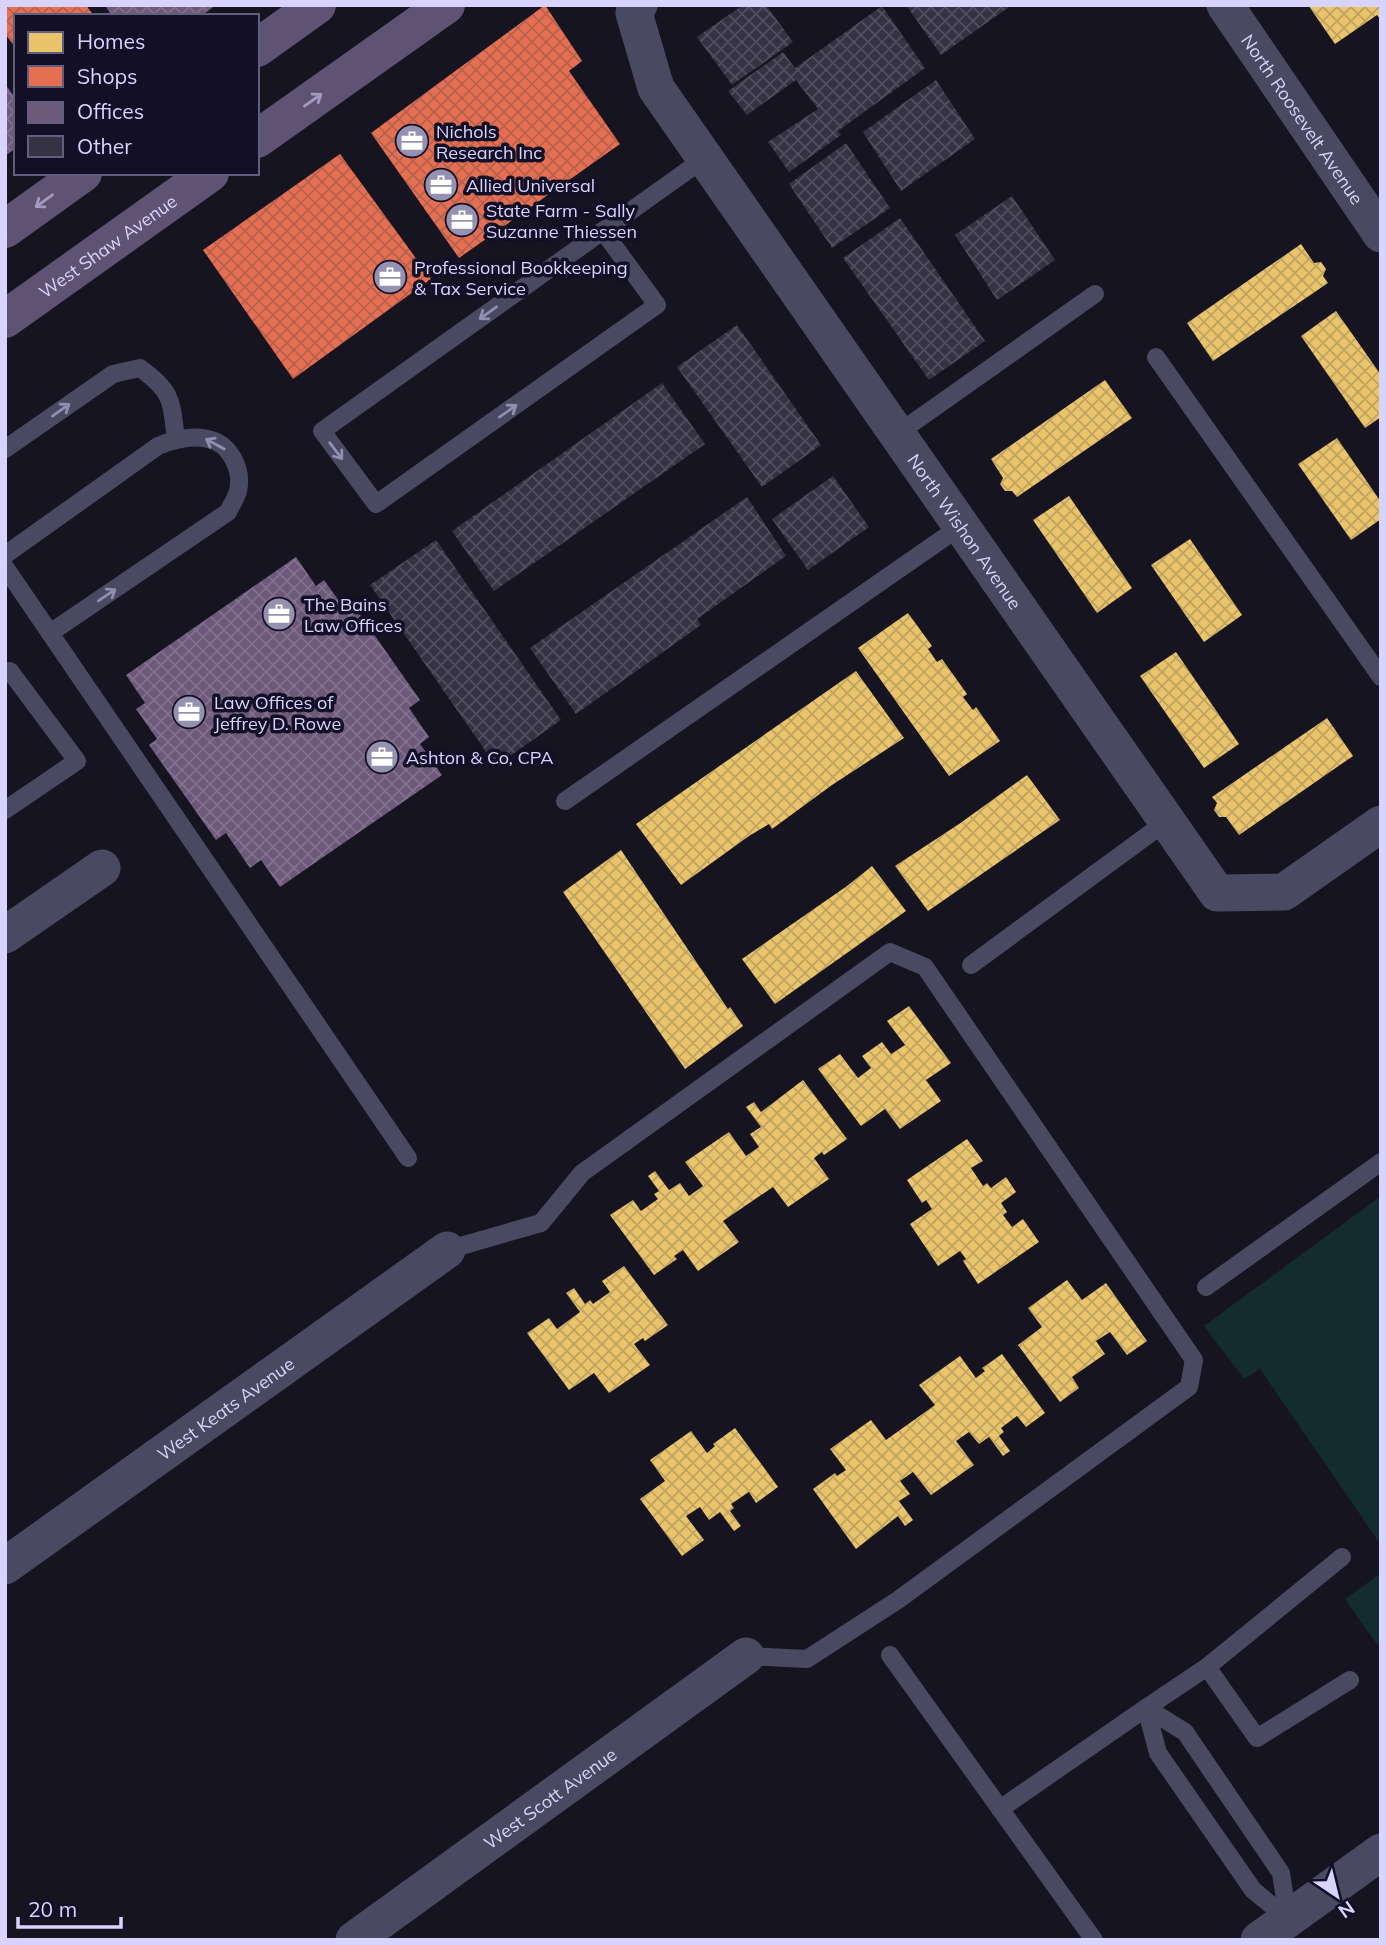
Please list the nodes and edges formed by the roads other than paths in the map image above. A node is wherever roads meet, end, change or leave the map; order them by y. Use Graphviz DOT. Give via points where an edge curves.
graph roads {
  1 [pos="317,5"];
  2 [pos="446,5"];
  3 [pos="639,5"];
  4 [pos="1225,5"];
  5 [pos="259,47"];
  6 [pos="259,138"];
  7 [pos="705,158"];
  8 [pos="80,175"];
  9 [pos="207,175"];
  10 [pos="5,229"];
  11 [pos="603,231"];
  12 [pos="1381,234"];
  13 [pos="1095,295"];
  14 [pos="5,319"];
  15 [pos="1156,357"];
  16 [pos="897,434"];
  17 [pos="176,439"];
  18 [pos="5,449"];
  19 [pos="961,526"];
  20 [pos="5,555"];
  21 [pos="5,567"];
  22 [pos="50,633"];
  23 [pos="5,674"];
  24 [pos="1381,677"];
  25 [pos="565,801"];
  26 [pos="5,810"];
  27 [pos="1167,821"];
  28 [pos="1381,824"];
  29 [pos="102,867"];
  30 [pos="5,934"];
  31 [pos="971,965"];
  32 [pos="408,1158"];
  33 [pos="1381,1162"];
  34 [pos="447,1250"];
  35 [pos="1206,1287"];
  36 [pos="1342,1557"];
  37 [pos="5,1566"];
  38 [pos="890,1654"];
  39 [pos="746,1656"];
  40 [pos="1207,1667"];
  41 [pos="1350,1680"];
  42 [pos="1146,1708"];
  43 [pos="1000,1809"];
  44 [pos="1381,1852"];
  45 [pos="1289,1919"];
  46 [pos="354,1940"];
  47 [pos="1094,1940"];
  48 [pos="1259,1940"];
  1 -- 5 [label="main road"];
  6 -- 2 [label="main road, one-way"];
  3 -- 7 [label="street, North Wishon Avenue" via="635,13 656,88"];
  4 -- 12 [label="street, North Roosevelt Avenue"];
  7 -- 11 [label="lane"];
  7 -- 16 [label="street, North Wishon Avenue"];
  8 -- 10 [label="main road, one-way"];
  9 -- 14 [label="main road, West Shaw Avenue"];
  11 -- 11 [label="lane, one-way" via="322,431 376,504 657,305"];
  13 -- 16 [label="lane"];
  15 -- 24 [label="lane"];
  16 -- 19 [label="street, North Wishon Avenue"];
  18 -- 17 [label="lane, one-way" via="113,374 140,369 166,389"];
  17 -- 20 [label="lane" via="158,446"];
  22 -- 17 [label="lane, one-way" via="228,512 238,492 233,455 209,439"];
  19 -- 25 [label="lane"];
  19 -- 27 [label="street, North Wishon Avenue"];
  21 -- 22 [label="lane"];
  22 -- 32 [label="lane"];
  23 -- 26 [label="lane" via="10,671 77,761"];
  27 -- 28 [label="street, North Wishon Avenue" via="1217,893 1284,892"];
  27 -- 31 [label="lane"];
  29 -- 30 [label="street"];
  33 -- 35 [label="lane"];
  34 -- 37 [label="street, West Keats Avenue"];
  34 -- 39 [label="lane" via="541,1223 582,1173 890,952 925,967 1194,1360 1189,1387 898,1600 807,1659"];
  36 -- 40 [label="lane"];
  38 -- 43 [label="lane"];
  39 -- 46 [label="street, West Scott Avenue"];
  40 -- 41 [label="lane" via="1257,1738"];
  40 -- 42 [label="lane"];
  42 -- 43 [label="lane"];
  42 -- 45 [label="lane" via="1158,1752 1253,1890"];
  42 -- 45 [label="lane" via="1185,1732 1281,1873"];
  43 -- 47 [label="lane"];
  44 -- 45 [label="street"];
  45 -- 48 [label="street"];
}
